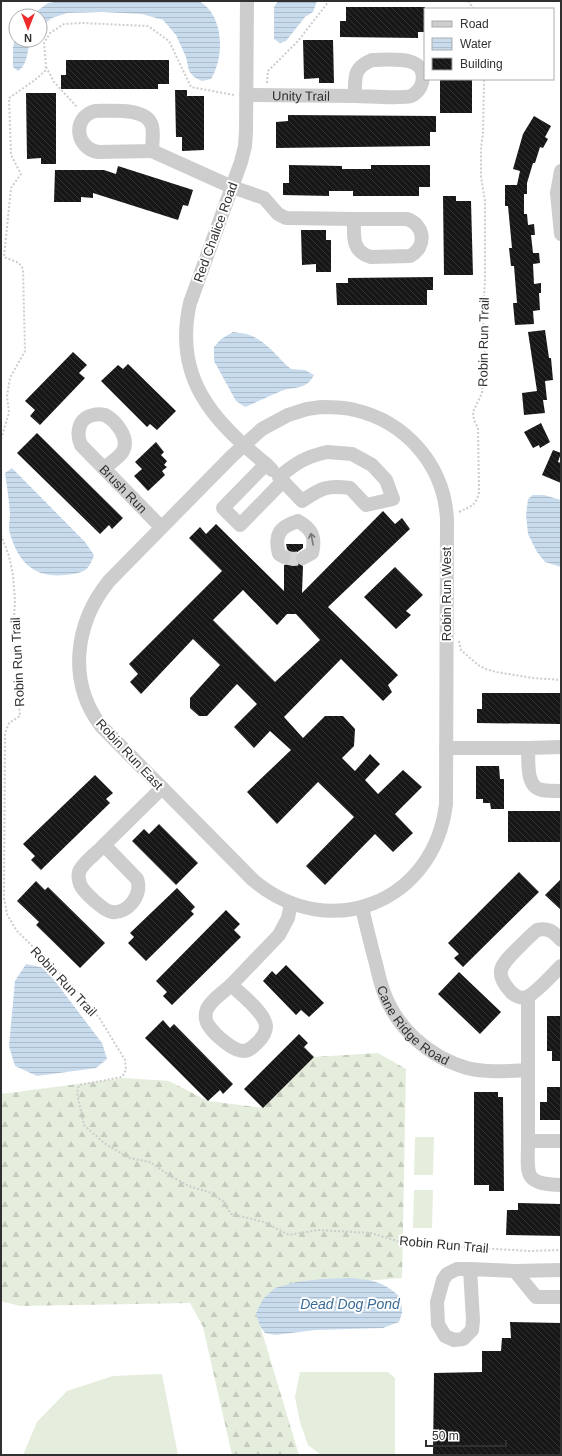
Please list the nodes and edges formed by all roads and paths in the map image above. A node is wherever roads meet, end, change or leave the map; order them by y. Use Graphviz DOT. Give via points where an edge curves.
graph roads {
  1 [pos="247,1"];
  2 [pos="484,80"];
  3 [pos="246,95"];
  4 [pos="355,96"];
  5 [pos="85,116"];
  6 [pos="152,152"];
  7 [pos="561,171"];
  8 [pos="232,187"];
  9 [pos="354,219"];
  10 [pos="561,234"];
  11 [pos="243,446"];
  12 [pos="266,464"];
  13 [pos="104,468"];
  14 [pos="281,479"];
  15 [pos="302,501"];
  16 [pos="457,512"];
  17 [pos="298,521"];
  18 [pos="161,528"];
  19 [pos="1,535"];
  20 [pos="284,557"];
  21 [pos="303,558"];
  22 [pos="458,634"];
  23 [pos="561,680"];
  24 [pos="561,747"];
  25 [pos="446,748"];
  26 [pos="528,748"];
  27 [pos="162,788"];
  28 [pos="561,791"];
  29 [pos="104,845"];
  30 [pos="291,903"];
  31 [pos="362,907"];
  32 [pos="561,940"];
  33 [pos="561,966"];
  34 [pos="231,985"];
  35 [pos="528,997"];
  36 [pos="528,1070"];
  37 [pos="528,1141"];
  38 [pos="561,1141"];
  39 [pos="561,1185"];
  40 [pos="561,1250"];
  41 [pos="470,1269"];
  42 [pos="515,1270"];
  43 [pos="561,1270"];
  44 [pos="561,1297"];
  1 -- 3 [label="street, Red Chalice Road"];
  2 -- 16 [label="path, Robin Run Trail" via="481,178 485,202 485,348 482,393 473,412 478,428 479,492 473,505"];
  3 -- 4 [label="street, Unity Trail"];
  3 -- 5 [label="path" via="191,87 169,41 148,26 64,24 50,33 44,42 46,66 54,82"];
  3 -- 8 [label="street, Red Chalice Road" via="245,144"];
  4 -- 4 [label="street, Unity Trail" via="410,96 421,87 422,72 416,64 407,60 372,60 358,70"];
  5 -- 6 [label="street" via="95,111 135,112 144,115 152,126"];
  5 -- 6 [label="street" via="79,128 80,138 94,151"];
  6 -- 8 [label="street"];
  7 -- 10 [label="street" via="557,193"];
  8 -- 9 [label="street" via="264,198 278,214 286,218"];
  8 -- 11 [label="street, Red Chalice Road" via="190,303 186,343 192,373 202,396"];
  9 -- 9 [label="street" via="355,243 366,255 410,256 421,246 421,232 412,220"];
  11 -- 12 [label="street, Red Chalice Road"];
  11 -- 18 [label="street, Robin Run East"];
  11 -- 25 [label="street, Robin Run West" via="262,429 288,415 307,409 341,407 365,412 392,424 415,443 427,458 440,485 446,514"];
  12 -- 14 [label="street, Red Chalice Road"];
  12 -- 14 [label="street" via="223,508 240,525"];
  13 -- 13 [label="street, Brush Run" via="81,445 78,437 80,424 90,415 98,414 109,418 123,432 123,451"];
  13 -- 18 [label="street, Brush Run"];
  14 -- 15 [label="street, Red Chalice Road"];
  14 -- 15 [label="street" via="294,465 310,456 327,452 352,454 372,464 386,480 393,499 366,505 350,488 334,486 316,491"];
  15 -- 17 [label="street"];
  17 -- 20 [label="street" via="286,525 279,533 276,544 279,554"];
  21 -- 17 [label="street, one-way" via="312,552 314,544 307,526"];
  18 -- 27 [label="street, Robin Run East" via="108,581 94,601 82,633 79,662 84,692 99,722"];
  19 -- 40 [label="path, Robin Run Trail" via="13,575 13,635 20,716 9,723 5,733 4,898 7,914 16,930 70,984 100,1019 125,1060 126,1070 122,1077 79,1085 77,1092 84,1125 104,1143 129,1158 150,1162 191,1188 209,1192 223,1201 232,1214 264,1222 289,1236 326,1230 371,1233 407,1244 530,1251"];
  22 -- 23 [label="path" via="461,650 486,669 532,678"];
  24 -- 26 [label="street"];
  25 -- 26 [label="street"];
  25 -- 31 [label="street, Robin Run West" via="445,814 435,846 419,871 401,888 380,901"];
  26 -- 28 [label="street" via="529,774 533,784 540,790"];
  27 -- 29 [label="street"];
  27 -- 30 [label="street, Robin Run East" via="253,880"];
  29 -- 29 [label="street" via="82,866 79,880 83,889 104,910 123,911 135,900 138,892 137,879"];
  30 -- 31 [label="street, Robin Run East" via="326,911"];
  30 -- 34 [label="street" via="288,918 279,936"];
  31 -- 36 [label="street, Cane Ridge Road" via="383,990 392,1010 409,1034 432,1052 467,1068 492,1071"];
  32 -- 35 [label="street" via="551,930 537,930 502,966 500,976 503,984 514,995 520,998"];
  33 -- 35 [label="street"];
  34 -- 34 [label="street" via="210,1004 206,1019 209,1026 231,1047 244,1051 252,1048 262,1038 266,1024 261,1015"];
  35 -- 36 [label="street"];
  36 -- 37 [label="street"];
  37 -- 38 [label="street"];
  37 -- 39 [label="street" via="528,1172 532,1179 544,1184"];
  41 -- 41 [label="street" via="457,1269 447,1274 437,1302 438,1324 445,1336 454,1340 463,1339 472,1330 474,1320"];
  41 -- 42 [label="street"];
  42 -- 43 [label="street"];
  42 -- 44 [label="street" via="536,1297"];
}
